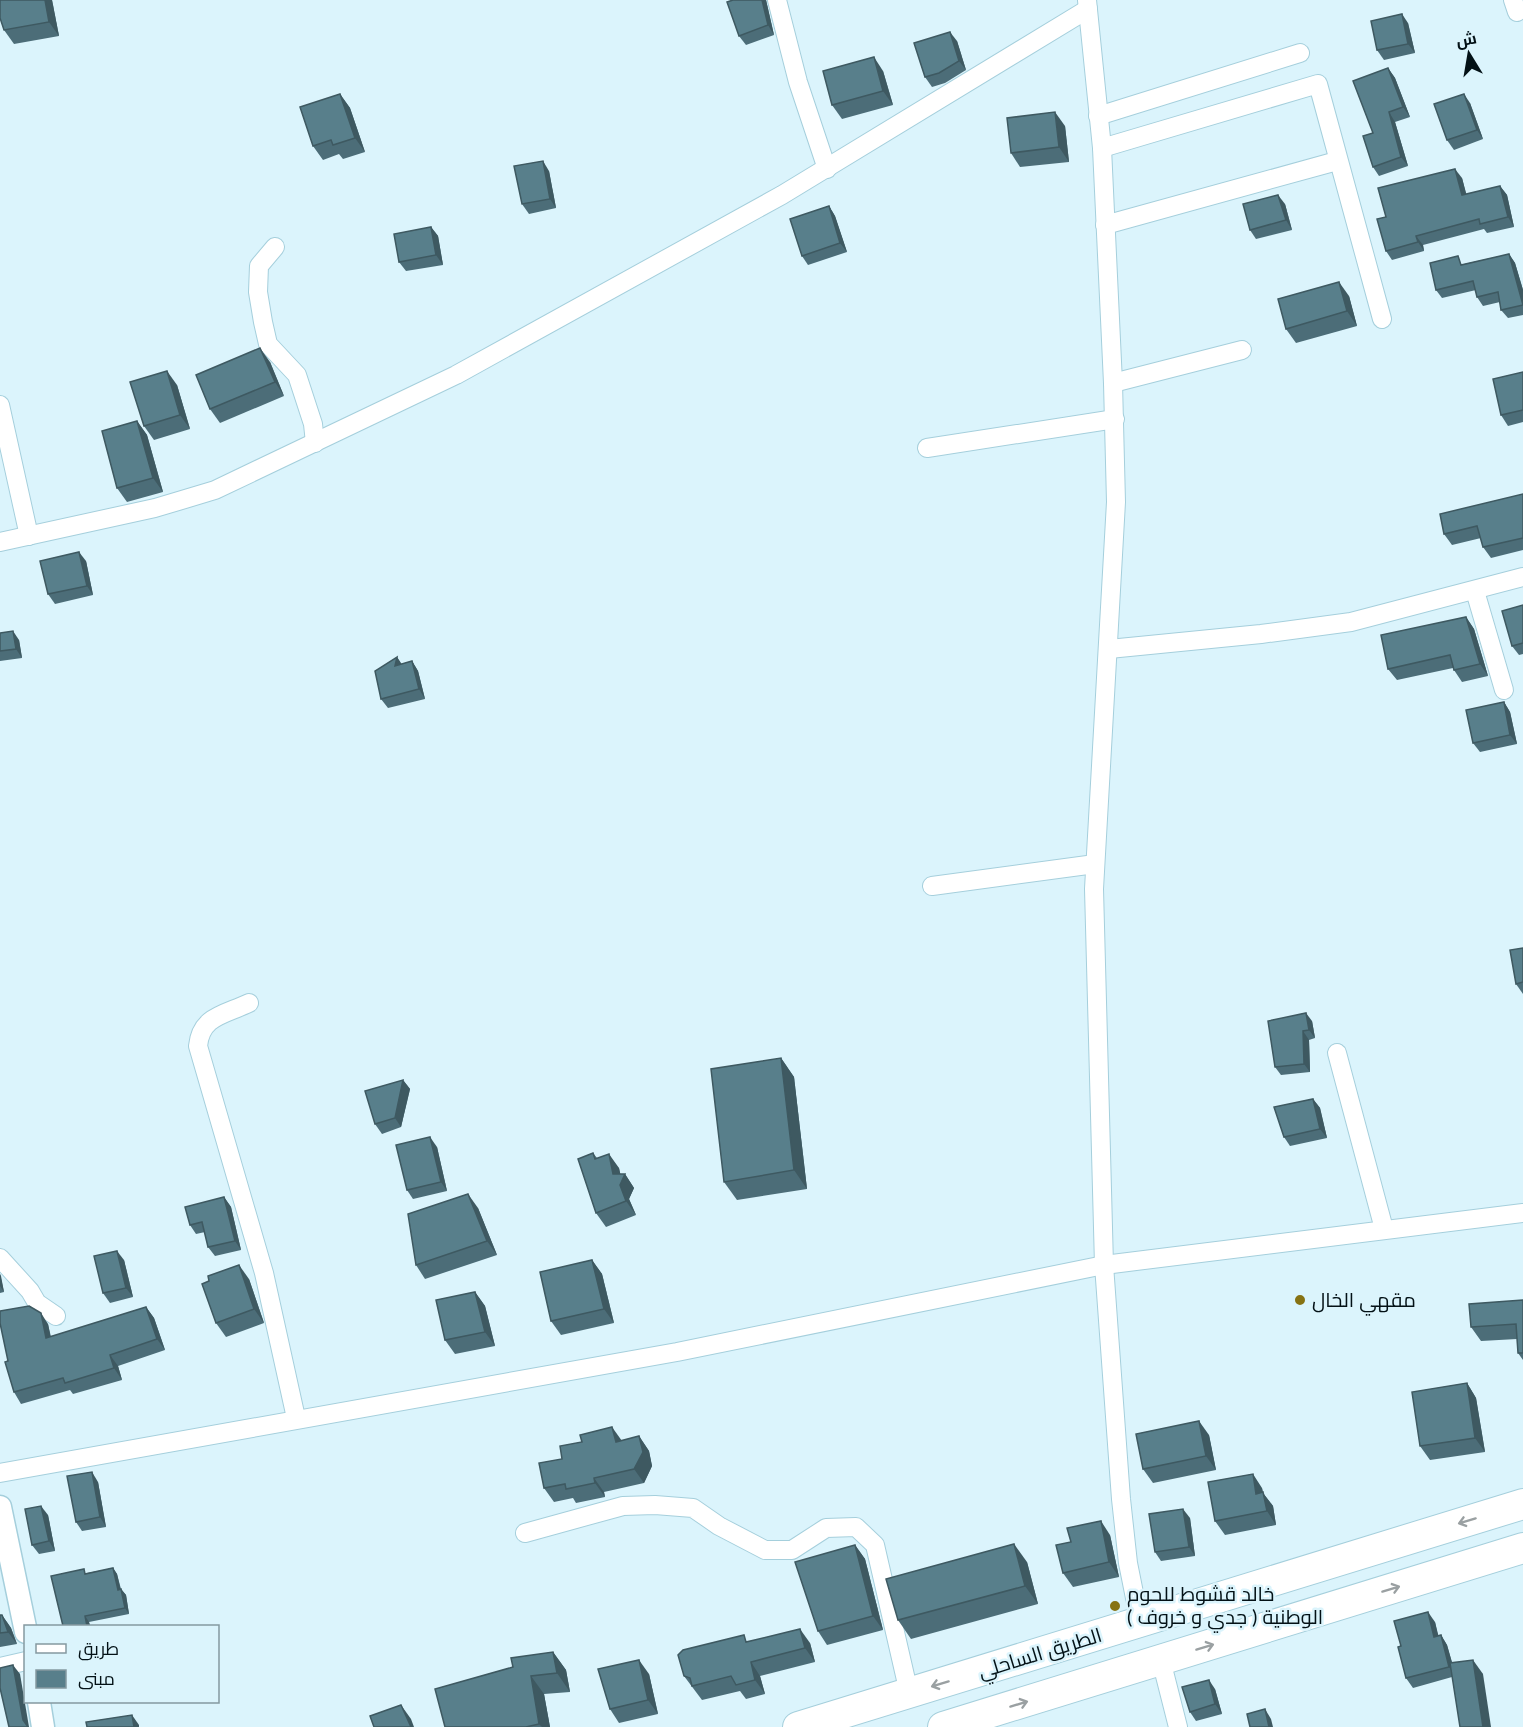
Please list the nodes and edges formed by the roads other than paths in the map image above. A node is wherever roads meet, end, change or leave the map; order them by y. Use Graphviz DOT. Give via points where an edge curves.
graph roads {
  1 [pos="777,0"];
  2 [pos="1087,4"];
  3 [pos="1300,53"];
  4 [pos="1098,116"];
  5 [pos="1102,148"];
  6 [pos="1337,162"];
  7 [pos="826,169"];
  8 [pos="1105,225"];
  9 [pos="275,247"];
  10 [pos="1382,319"];
  11 [pos="1242,350"];
  12 [pos="1113,383"];
  13 [pos="0,405"];
  14 [pos="1115,419"];
  15 [pos="315,443"];
  16 [pos="927,448"];
  17 [pos="29,536"];
  18 [pos="0,542"];
  19 [pos="1523,577"];
  20 [pos="1475,591"];
  21 [pos="1109,649"];
  22 [pos="1504,690"];
  23 [pos="1095,864"];
  24 [pos="932,886"];
  25 [pos="249,1003"];
  26 [pos="1337,1053"];
  27 [pos="1523,1213"];
  28 [pos="1384,1229"];
  29 [pos="0,1258"];
  30 [pos="1104,1265"];
  31 [pos="56,1316"];
  32 [pos="296,1418"];
  33 [pos="0,1473"];
  34 [pos="1523,1504"];
  35 [pos="0,1507"];
  36 [pos="525,1533"];
  37 [pos="1523,1548"];
  38 [pos="1140,1623"];
  39 [pos="25,1625"];
  40 [pos="1161,1660"];
  41 [pos="24,1661"];
  42 [pos="0,1667"];
  43 [pos="909,1693"];
  44 [pos="39,1703"];
  45 [pos="43,1727"];
  46 [pos="798,1727"];
  47 [pos="943,1727"];
  48 [pos="1178,1727"];
  1 -- 7 [label="street"];
  2 -- 4 [label="street"];
  2 -- 7 [label="street"];
  3 -- 4 [label="street"];
  4 -- 5 [label="street"];
  5 -- 6 [label="street" via="1315,84 1320,86"];
  5 -- 8 [label="street"];
  6 -- 8 [label="street"];
  6 -- 10 [label="street"];
  7 -- 15 [label="street" via="456,375"];
  8 -- 12 [label="street"];
  9 -- 15 [label="street" via="259,266 263,322 268,344 297,375"];
  11 -- 12 [label="street"];
  12 -- 14 [label="street"];
  13 -- 17 [label="street"];
  14 -- 16 [label="street"];
  14 -- 21 [label="street" via="1116,502"];
  15 -- 17 [label="street" via="215,490 155,508"];
  17 -- 18 [label="street"];
  19 -- 20 [label="street"];
  20 -- 21 [label="street" via="1351,622"];
  20 -- 22 [label="street"];
  21 -- 23 [label="street"];
  23 -- 24 [label="street"];
  23 -- 30 [label="street"];
  25 -- 32 [label="street" via="207,1022 200,1032 198,1046 264,1273"];
  26 -- 28 [label="street"];
  27 -- 28 [label="street"];
  28 -- 30 [label="street"];
  29 -- 31 [label="street" via="37,1303"];
  30 -- 32 [label="street" via="677,1352"];
  30 -- 38 [label="street" via="1121,1499"];
  32 -- 33 [label="street"];
  34 -- 38 [label="highway, الطريق الساحلي, one-way"];
  35 -- 39 [label="street"];
  36 -- 43 [label="street" via="623,1506 655,1505 693,1508 765,1550 792,1550 826,1528 856,1527 875,1545"];
  40 -- 37 [label="highway, one-way"];
  38 -- 43 [label="highway, الطريق الساحلي, one-way"];
  47 -- 40 [label="highway, one-way"];
  40 -- 48 [label="street"];
  41 -- 42 [label="street"];
  43 -- 46 [label="highway, الطريق الساحلي"];
  44 -- 45 [label="street"];
}
